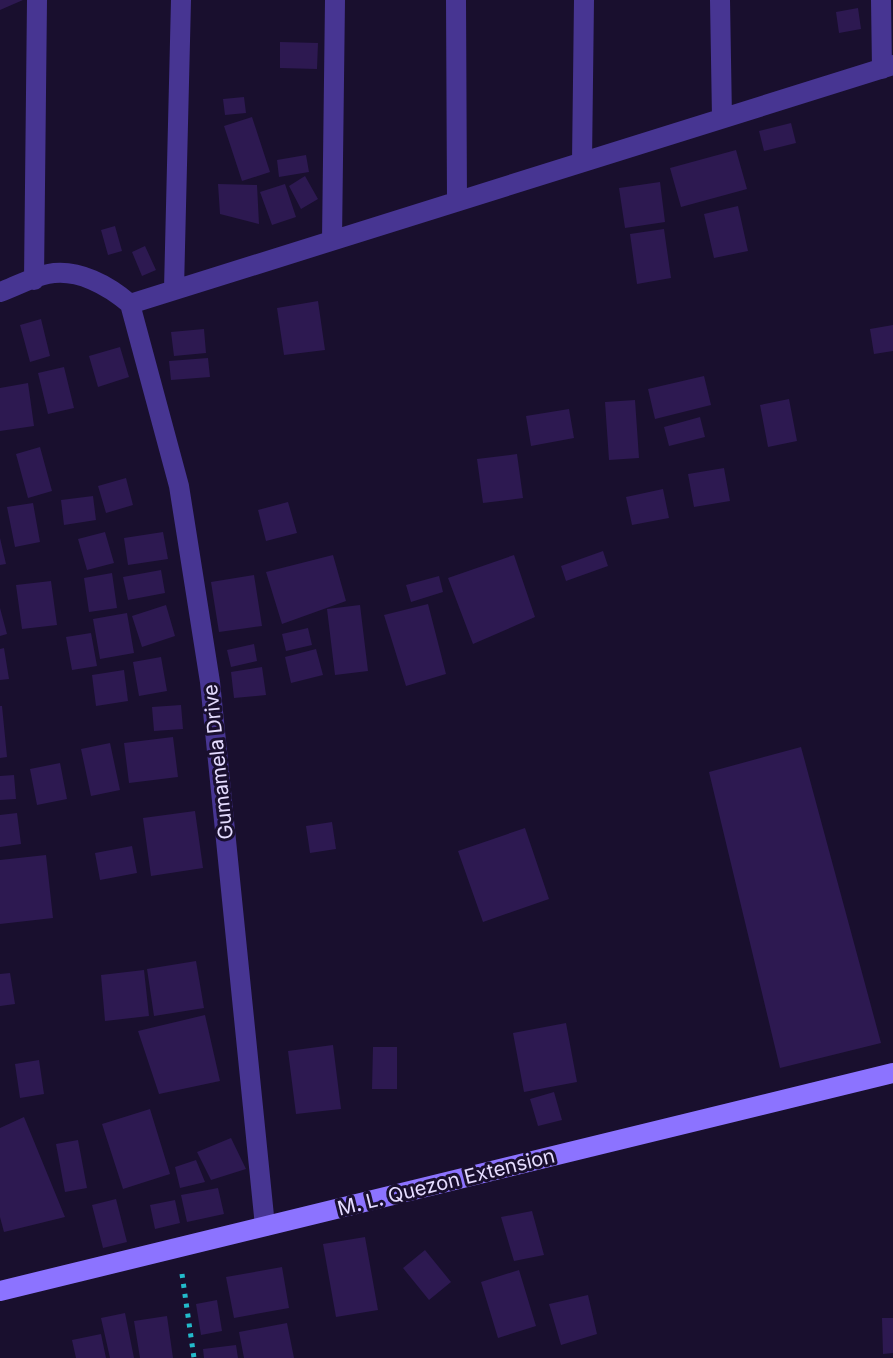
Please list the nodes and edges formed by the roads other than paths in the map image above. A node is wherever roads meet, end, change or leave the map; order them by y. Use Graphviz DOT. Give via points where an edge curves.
graph roads {
  1 [pos="37,0"];
  2 [pos="181,0"];
  3 [pos="335,0"];
  4 [pos="456,0"];
  5 [pos="584,0"];
  6 [pos="720,0"];
  7 [pos="881,0"];
  8 [pos="887,67"];
  9 [pos="722,118"];
  10 [pos="582,162"];
  11 [pos="457,201"];
  12 [pos="332,240"];
  13 [pos="34,280"];
  14 [pos="174,289"];
  15 [pos="0,292"];
  16 [pos="130,304"];
  17 [pos="893,1073"];
  18 [pos="265,1226"];
  19 [pos="0,1291"];
  1 -- 13 [label="street"];
  2 -- 14 [label="street"];
  3 -- 12 [label="street"];
  4 -- 11 [label="street"];
  5 -- 10 [label="street"];
  6 -- 9 [label="street"];
  7 -- 8 [label="street"];
  8 -- 9 [label="street"];
  9 -- 10 [label="street"];
  10 -- 11 [label="street"];
  11 -- 12 [label="street"];
  12 -- 14 [label="street"];
  13 -- 15 [label="street"];
  13 -- 16 [label="street" via="50,274 80,276 112,288"];
  14 -- 16 [label="street"];
  16 -- 18 [label="street, Gumamela Drive" via="179,486 210,682"];
  17 -- 18 [label="street, M. L. Quezon Extension"];
  18 -- 19 [label="street, M. L. Quezon Extension"];
}
